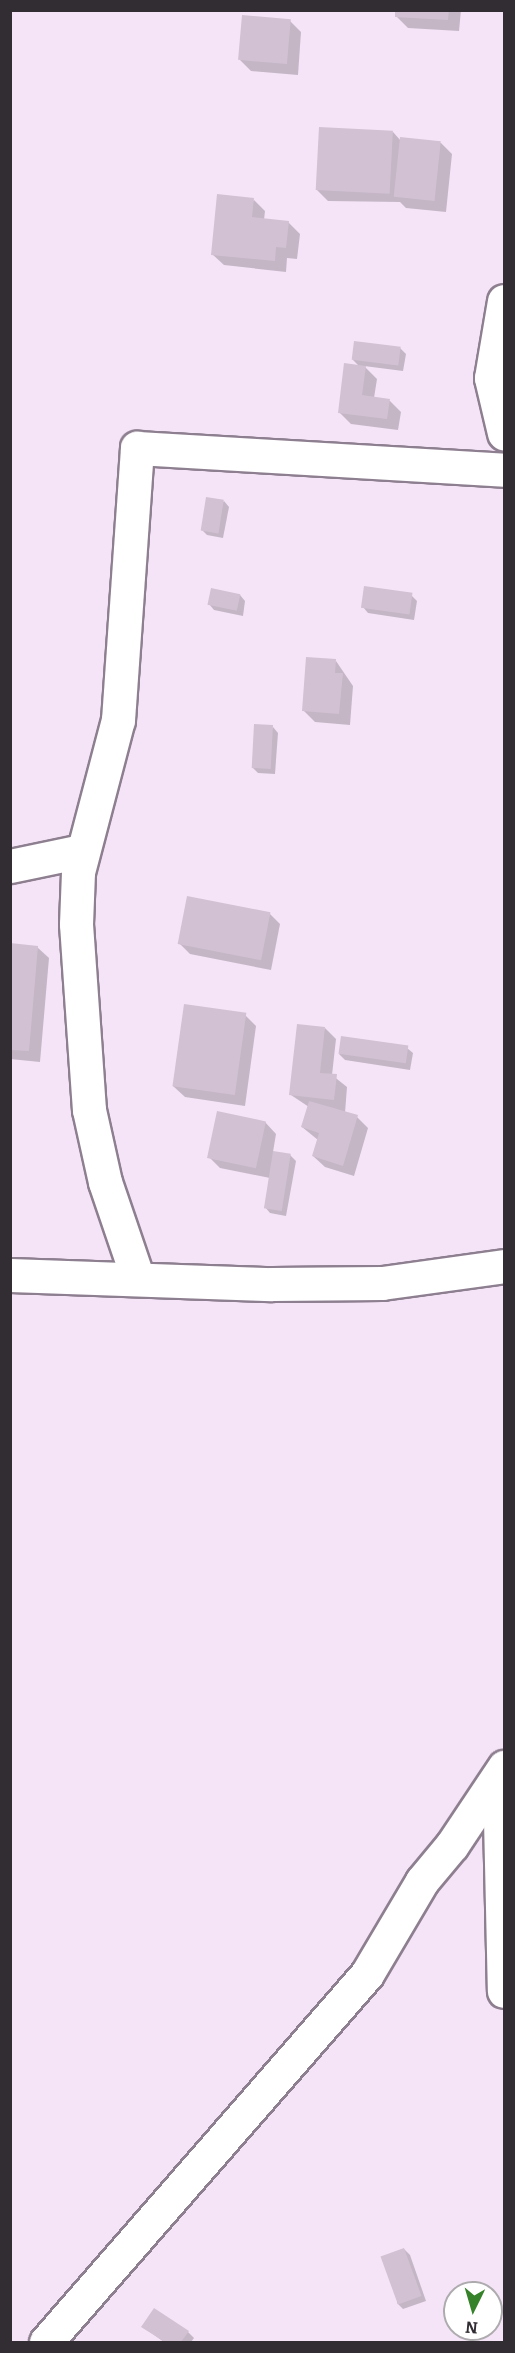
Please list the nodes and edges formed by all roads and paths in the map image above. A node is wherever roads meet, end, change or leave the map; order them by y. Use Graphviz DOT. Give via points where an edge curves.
graph roads {
  1 [pos="504,301"];
  2 [pos="504,433"];
  3 [pos="504,470"];
  4 [pos="82,851"];
  5 [pos="10,866"];
  6 [pos="504,1266"];
  7 [pos="10,1275"];
  8 [pos="138,1279"];
  9 [pos="504,1767"];
  10 [pos="504,1776"];
  11 [pos="502,1817"];
  12 [pos="504,1992"];
  13 [pos="46,2343"];
  1 -- 2 [label="street" via="491,378"];
  3 -- 4 [label="street" via="137,448 118,720"];
  4 -- 5 [label="street"];
  4 -- 8 [label="street" via="76,924 89,1110 105,1182"];
  6 -- 8 [label="street" via="382,1283"];
  7 -- 8 [label="street"];
  9 -- 13 [label="street" via="452,1845 422,1881 367,1974"];
  10 -- 11 [label="street"];
  11 -- 12 [label="street"];
}
